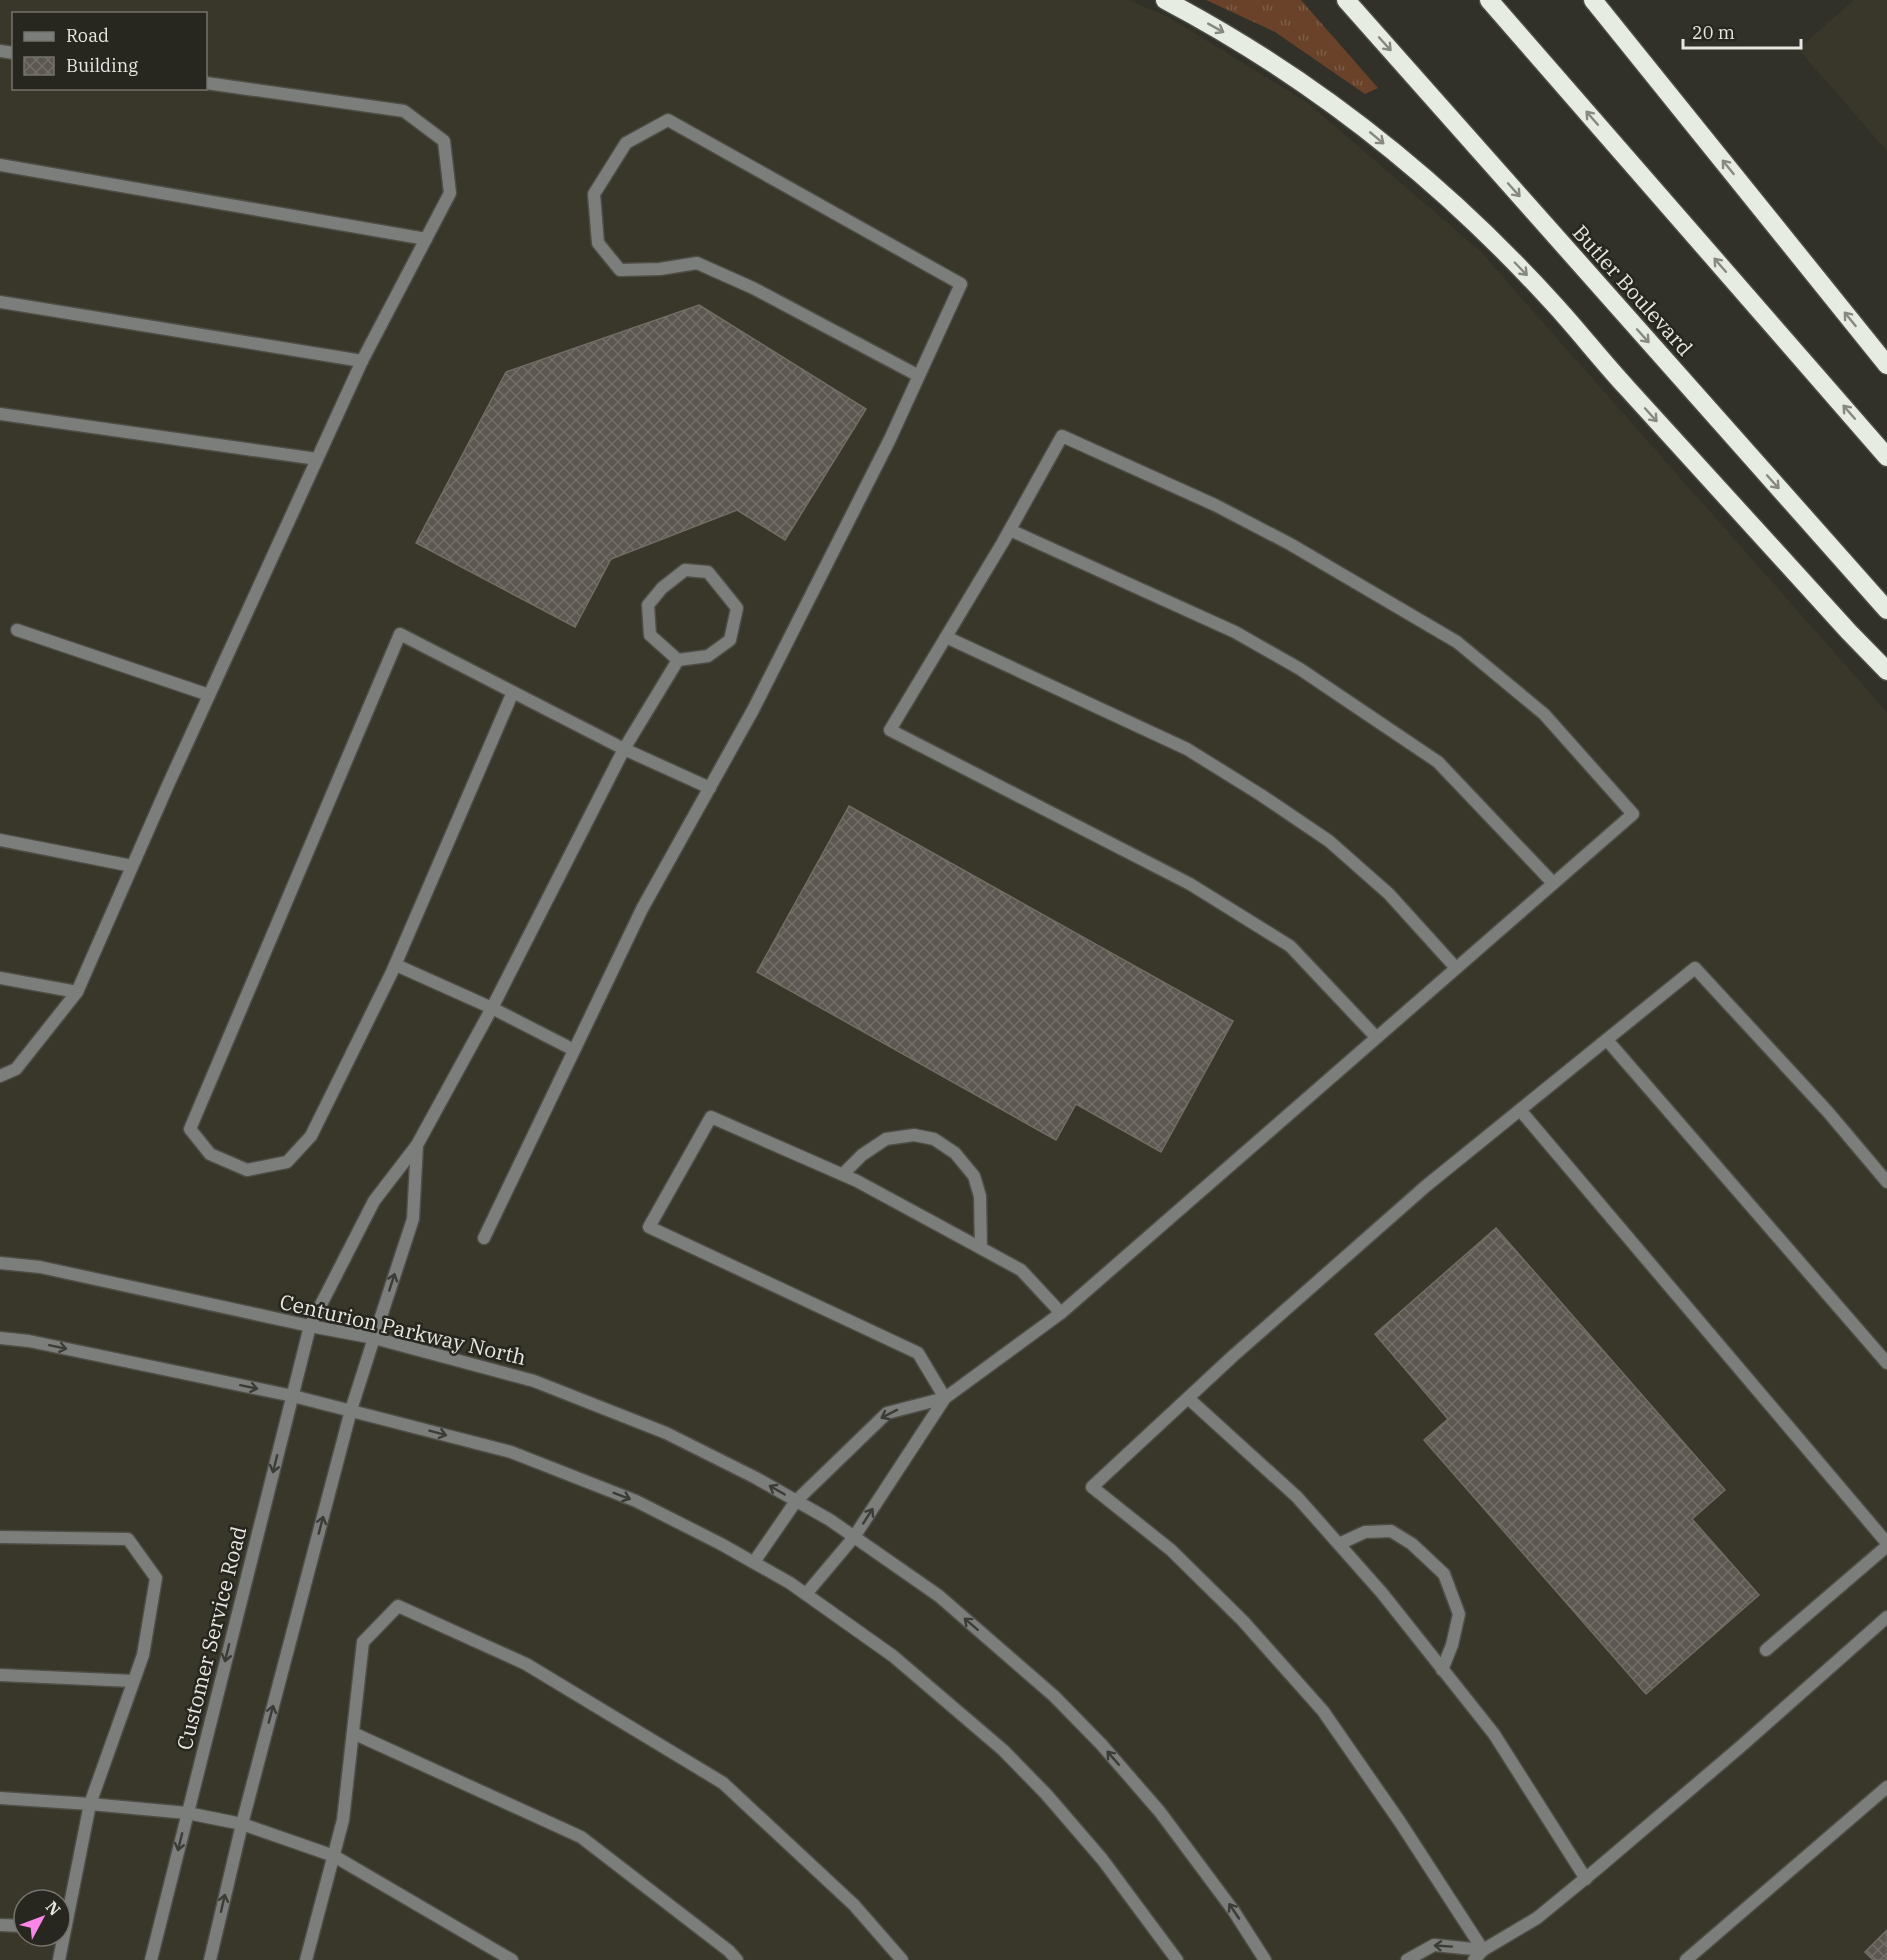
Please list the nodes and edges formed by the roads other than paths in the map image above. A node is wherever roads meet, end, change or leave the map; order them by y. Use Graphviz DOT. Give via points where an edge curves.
graph roads {
  1 [pos="1165,0"];
  2 [pos="1346,0"];
  3 [pos="1489,0"];
  4 [pos="1593,0"];
  5 [pos="207,83"];
  6 [pos="0,165"];
  7 [pos="426,239"];
  8 [pos="0,302"];
  9 [pos="362,361"];
  10 [pos="1887,365"];
  11 [pos="919,376"];
  12 [pos="0,414"];
  13 [pos="1887,456"];
  14 [pos="317,459"];
  15 [pos="1010,530"];
  16 [pos="1887,610"];
  17 [pos="17,630"];
  18 [pos="946,637"];
  19 [pos="678,660"];
  20 [pos="1887,671"];
  21 [pos="513,692"];
  22 [pos="209,695"];
  23 [pos="624,749"];
  24 [pos="710,788"];
  25 [pos="0,840"];
  26 [pos="132,866"];
  27 [pos="1553,883"];
  28 [pos="396,964"];
  29 [pos="1456,968"];
  30 [pos="0,978"];
  31 [pos="77,992"];
  32 [pos="492,1008"];
  33 [pos="1376,1038"];
  34 [pos="1607,1040"];
  35 [pos="574,1050"];
  36 [pos="0,1076"];
  37 [pos="1520,1110"];
  38 [pos="417,1145"];
  39 [pos="843,1174"];
  40 [pos="1887,1182"];
  41 [pos="484,1238"];
  42 [pos="981,1248"];
  43 [pos="0,1263"];
  44 [pos="1061,1313"];
  45 [pos="310,1326"];
  46 [pos="0,1338"];
  47 [pos="374,1338"];
  48 [pos="1887,1363"];
  49 [pos="292,1396"];
  50 [pos="945,1398"];
  51 [pos="1188,1398"];
  52 [pos="351,1410"];
  53 [pos="796,1501"];
  54 [pos="854,1537"];
  55 [pos="0,1538"];
  56 [pos="1339,1544"];
  57 [pos="1887,1544"];
  58 [pos="754,1562"];
  59 [pos="806,1594"];
  60 [pos="1887,1617"];
  61 [pos="1766,1650"];
  62 [pos="1442,1670"];
  63 [pos="0,1675"];
  64 [pos="133,1681"];
  65 [pos="353,1733"];
  66 [pos="1887,1787"];
  67 [pos="0,1798"];
  68 [pos="90,1804"];
  69 [pos="187,1813"];
  70 [pos="242,1824"];
  71 [pos="333,1856"];
  72 [pos="1586,1879"];
  73 [pos="72,1888"];
  74 [pos="1483,1950"];
  75 [pos="151,1960"];
  76 [pos="210,1960"];
  77 [pos="306,1960"];
  78 [pos="512,1960"];
  79 [pos="737,1960"];
  80 [pos="902,1960"];
  81 [pos="1177,1960"];
  82 [pos="1266,1960"];
  83 [pos="1407,1960"];
  84 [pos="1474,1960"];
  85 [pos="1686,1960"];
  1 -- 20 [label="highway, one-way" via="1300,80 1431,182 1553,303"];
  2 -- 16 [label="highway, Butler Boulevard, one-way"];
  13 -- 3 [label="highway, one-way"];
  10 -- 4 [label="highway, one-way"];
  5 -- 7 [label="street" via="404,111 444,141 450,193"];
  6 -- 7 [label="street"];
  7 -- 9 [label="street"];
  8 -- 9 [label="street"];
  9 -- 14 [label="street"];
  11 -- 11 [label="street" via="962,284 668,120 626,143 594,194 598,243 620,270 697,263 753,288"];
  11 -- 24 [label="street" via="764,689"];
  12 -- 14 [label="street"];
  14 -- 22 [label="street"];
  15 -- 18 [label="street"];
  15 -- 27 [label="street" via="1235,632 1300,669 1438,762"];
  15 -- 27 [label="street" via="1062,436 1243,519 1457,642 1544,714 1634,814"];
  17 -- 22 [label="street"];
  18 -- 29 [label="street" via="1187,749 1261,795 1329,841 1389,894"];
  18 -- 33 [label="street" via="890,729 1190,884 1290,946"];
  19 -- 19 [label="street" via="708,656 730,640 736,607 708,572 685,570 648,605 650,636"];
  19 -- 23 [label="street, Customer Service Road"];
  21 -- 23 [label="street"];
  21 -- 28 [label="street"];
  21 -- 28 [label="street" via="400,633 190,1128 210,1154 247,1170 287,1162 311,1136"];
  22 -- 26 [label="street"];
  23 -- 24 [label="street"];
  23 -- 32 [label="street, Customer Service Road"];
  24 -- 35 [label="street" via="642,909"];
  25 -- 26 [label="street"];
  26 -- 31 [label="street"];
  27 -- 29 [label="street"];
  28 -- 32 [label="street"];
  29 -- 33 [label="street"];
  30 -- 31 [label="street"];
  31 -- 36 [label="street" via="16,1069"];
  32 -- 35 [label="street"];
  32 -- 38 [label="street, Customer Service Road"];
  33 -- 44 [label="street"];
  34 -- 37 [label="street"];
  34 -- 40 [label="street" via="1695,969 1820,1103"];
  34 -- 48 [label="street"];
  35 -- 41 [label="street"];
  37 -- 51 [label="street" via="1426,1186"];
  37 -- 57 [label="street"];
  38 -- 45 [label="street, Customer Service Road" via="374,1201"];
  47 -- 38 [label="street, one-way" via="413,1219"];
  39 -- 42 [label="street"];
  39 -- 42 [label="street" via="886,1139 914,1135 934,1139 955,1153 974,1176 980,1196"];
  39 -- 50 [label="street" via="711,1117 649,1227 918,1353"];
  42 -- 44 [label="street" via="1021,1270"];
  43 -- 45 [label="street, Centurion Parkway North" via="40,1268"];
  44 -- 50 [label="street"];
  45 -- 47 [label="street, Centurion Parkway North"];
  45 -- 49 [label="street, Customer Service Road"];
  46 -- 49 [label="street, one-way"];
  47 -- 52 [label="street"];
  53 -- 47 [label="street, Centurion Parkway North, one-way" via="666,1433 545,1385"];
  49 -- 52 [label="street"];
  49 -- 69 [label="street, Customer Service Road, one-way"];
  50 -- 53 [label="street, one-way" via="887,1413"];
  54 -- 50 [label="street, one-way"];
  51 -- 56 [label="street" via="1297,1497"];
  51 -- 74 [label="street" via="1092,1487 1171,1550 1243,1621 1323,1711"];
  52 -- 58 [label="street, one-way" via="511,1452 636,1501"];
  70 -- 52 [label="street, one-way"];
  53 -- 54 [label="street, Centurion Parkway North"];
  53 -- 58 [label="street"];
  54 -- 59 [label="street"];
  82 -- 54 [label="street, Centurion Parkway North, one-way" via="1160,1812 1054,1695 939,1596"];
  55 -- 64 [label="street" via="128,1539 156,1578 142,1655"];
  56 -- 62 [label="street"];
  56 -- 62 [label="street" via="1365,1532 1391,1532 1412,1544 1444,1574 1459,1614"];
  57 -- 61 [label="street"];
  58 -- 59 [label="street"];
  59 -- 81 [label="street" via="893,1656 1003,1750 1102,1859"];
  60 -- 72 [label="street"];
  62 -- 72 [label="street" via="1494,1734"];
  63 -- 64 [label="street"];
  64 -- 68 [label="street"];
  65 -- 71 [label="street" via="343,1820"];
  65 -- 79 [label="street" via="581,1837"];
  65 -- 80 [label="street" via="363,1642 398,1606 526,1664 723,1783 854,1905"];
  66 -- 85 [label="street"];
  67 -- 68 [label="street"];
  68 -- 69 [label="street"];
  68 -- 73 [label="street"];
  69 -- 70 [label="street"];
  69 -- 75 [label="street, Customer Service Road, one-way"];
  70 -- 71 [label="street"];
  76 -- 70 [label="street, one-way"];
  71 -- 77 [label="street"];
  71 -- 78 [label="street"];
  72 -- 74 [label="street" via="1537,1917"];
  74 -- 83 [label="street, one-way" via="1434,1945"];
  74 -- 84 [label="street"];
}
